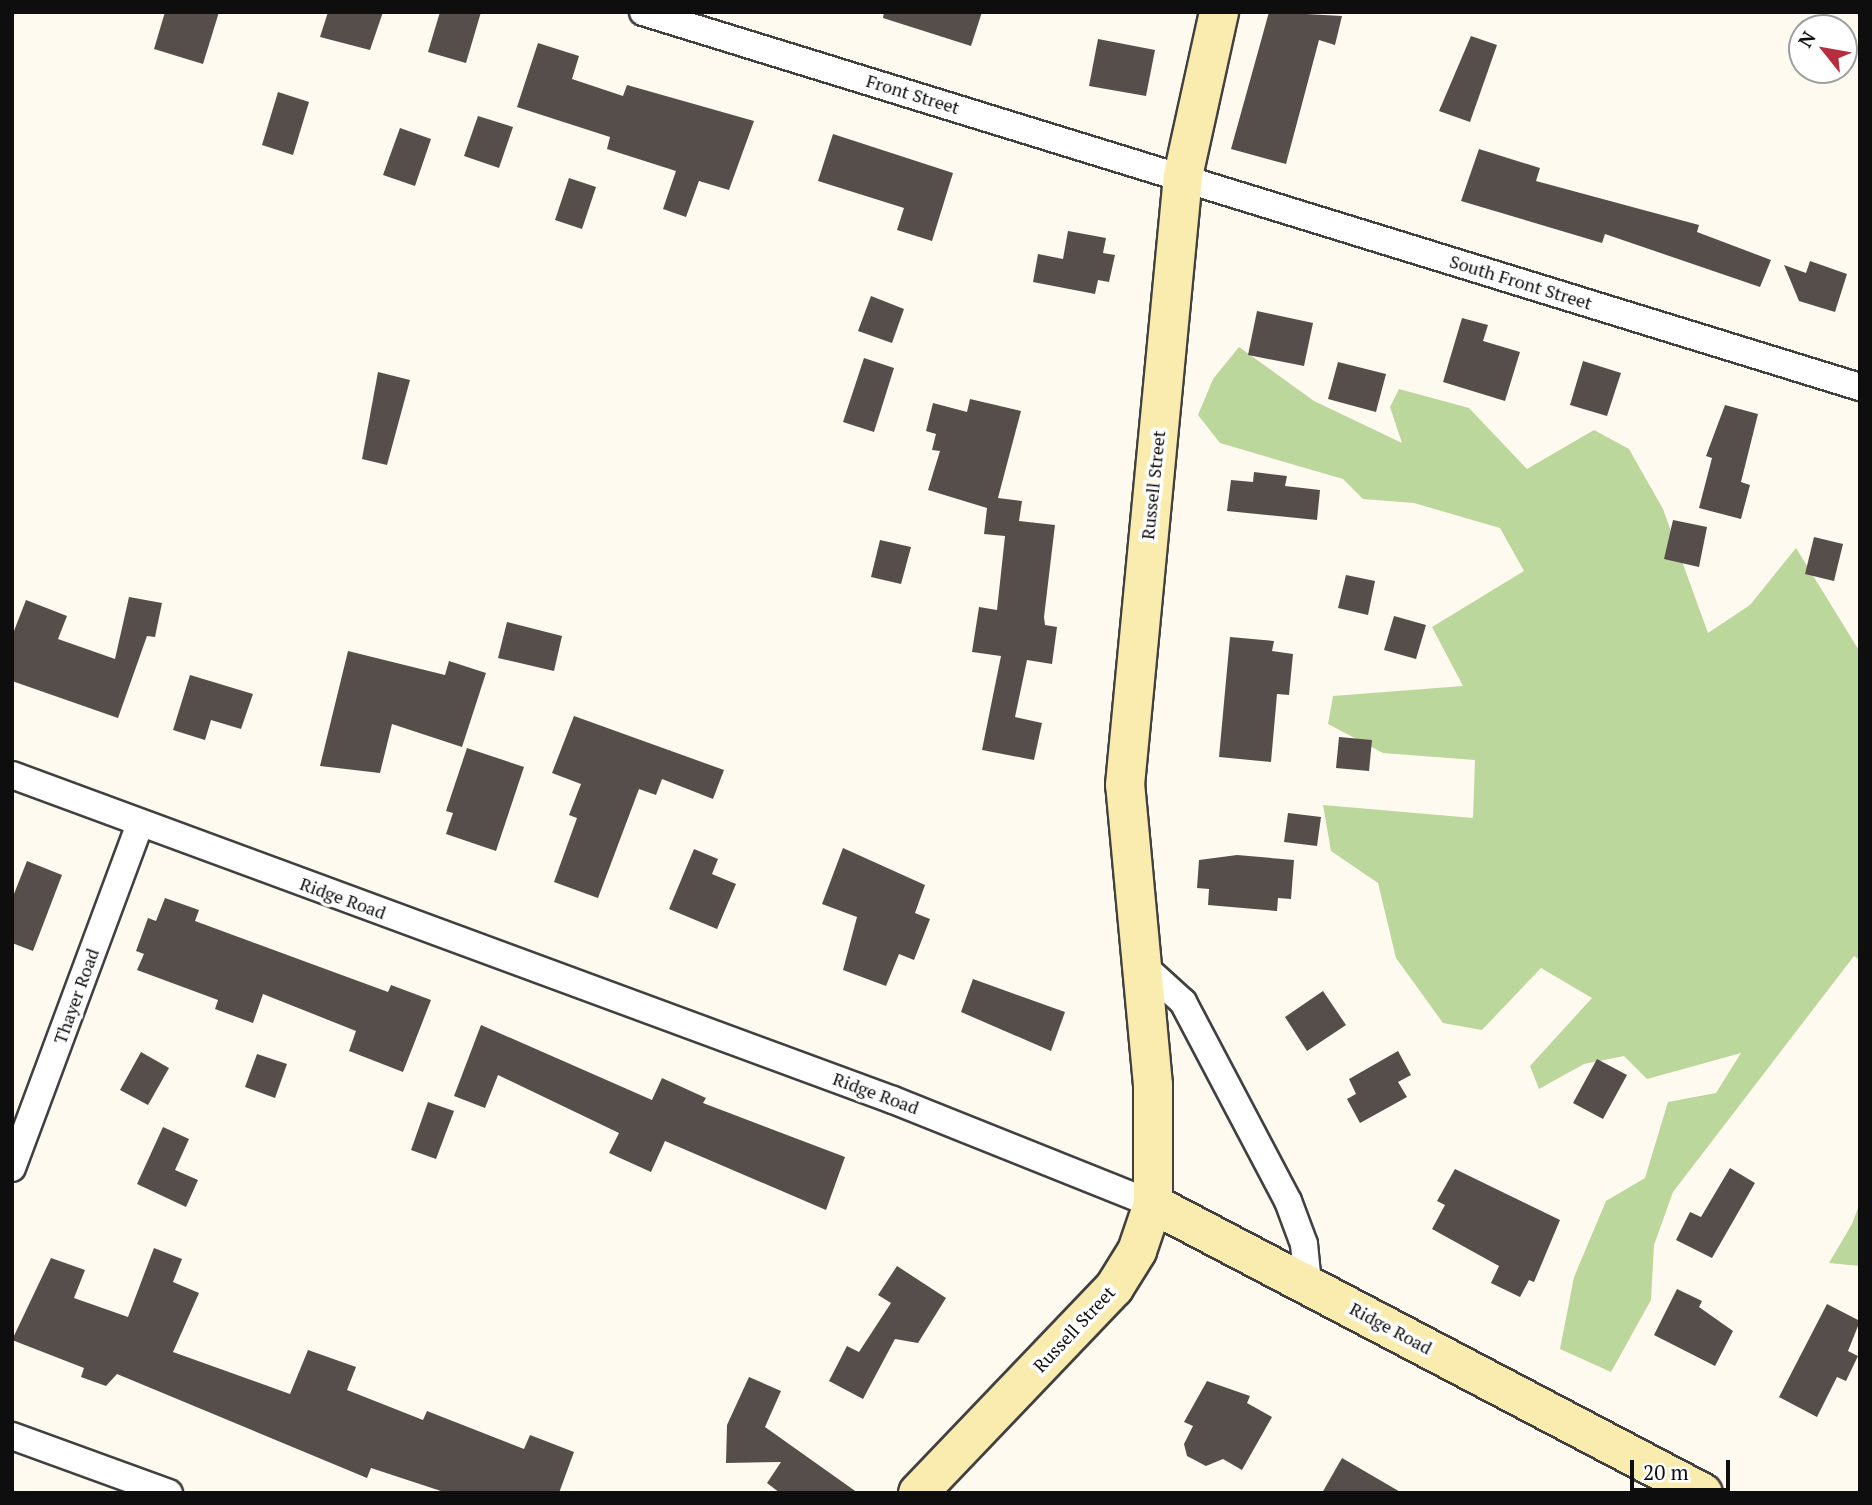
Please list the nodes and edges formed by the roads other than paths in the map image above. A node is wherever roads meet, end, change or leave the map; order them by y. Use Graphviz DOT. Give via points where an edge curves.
graph roads {
  1 [pos="643,12"];
  2 [pos="1219,12"];
  3 [pos="1183,176"];
  4 [pos="1860,387"];
  5 [pos="12,775"];
  6 [pos="140,824"];
  7 [pos="1138,961"];
  8 [pos="12,1168"];
  9 [pos="1153,1204"];
  10 [pos="1308,1284"];
  11 [pos="12,1436"];
  12 [pos="169,1493"];
  13 [pos="918,1493"];
  14 [pos="1703,1493"];
  1 -- 3 [label="street, Front Street"];
  2 -- 3 [label="main road, Russell Street"];
  3 -- 4 [label="street, South Front Street"];
  3 -- 7 [label="main road, Russell Street" via="1125,785"];
  5 -- 6 [label="street, Ridge Road"];
  6 -- 8 [label="street, Thayer Road"];
  6 -- 9 [label="street, Ridge Road" via="893,1100"];
  7 -- 9 [label="main road, Russell Street" via="1153,1085"];
  7 -- 10 [label="street" via="1183,1002 1288,1201 1304,1244"];
  9 -- 10 [label="main road, Ridge Road"];
  9 -- 13 [label="main road, Russell Street" via="1137,1251 1114,1288"];
  10 -- 14 [label="main road, Ridge Road"];
  11 -- 12 [label="street"];
}
